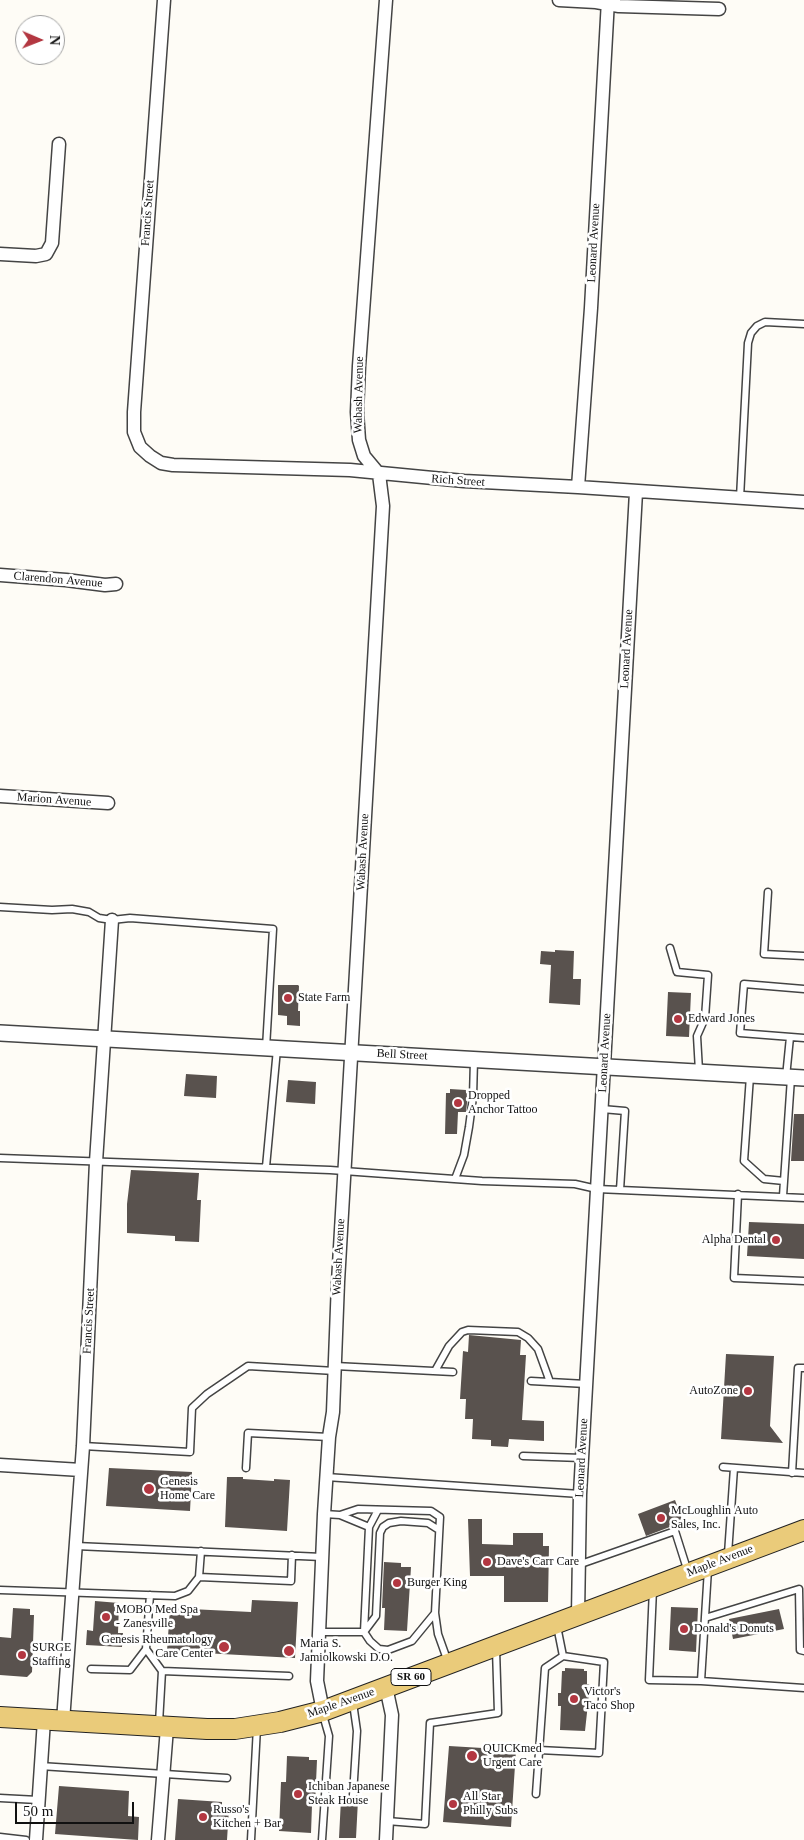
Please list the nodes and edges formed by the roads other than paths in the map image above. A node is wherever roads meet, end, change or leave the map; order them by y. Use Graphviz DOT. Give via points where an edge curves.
graph roads {
  1 [pos="164,0"];
  2 [pos="386,0"];
  3 [pos="559,0"];
  4 [pos="608,2"];
  5 [pos="719,9"];
  6 [pos="59,144"];
  7 [pos="0,254"];
  8 [pos="804,324"];
  9 [pos="134,426"];
  10 [pos="379,474"];
  11 [pos="578,487"];
  12 [pos="636,492"];
  13 [pos="740,498"];
  14 [pos="804,502"];
  15 [pos="0,576"];
  16 [pos="116,584"];
  17 [pos="0,796"];
  18 [pos="108,803"];
  19 [pos="768,892"];
  20 [pos="0,907"];
  21 [pos="112,920"];
  22 [pos="670,948"];
  23 [pos="804,956"];
  24 [pos="804,988"];
  25 [pos="0,1033"];
  26 [pos="790,1037"];
  27 [pos="105,1038"];
  28 [pos="804,1038"];
  29 [pos="272,1048"];
  30 [pos="351,1052"];
  31 [pos="474,1060"];
  32 [pos="604,1068"];
  33 [pos="699,1073"];
  34 [pos="750,1076"];
  35 [pos="794,1078"];
  36 [pos="602,1109"];
  37 [pos="0,1158"];
  38 [pos="96,1162"];
  39 [pos="266,1168"];
  40 [pos="344,1172"];
  41 [pos="455,1179"];
  42 [pos="784,1181"];
  43 [pos="597,1189"];
  44 [pos="620,1190"];
  45 [pos="738,1194"];
  46 [pos="783,1196"];
  47 [pos="804,1198"];
  48 [pos="804,1281"];
  49 [pos="335,1368"];
  50 [pos="804,1368"];
  51 [pos="435,1371"];
  52 [pos="453,1372"];
  53 [pos="531,1381"];
  54 [pos="550,1382"];
  55 [pos="586,1384"];
  56 [pos="329,1437"];
  57 [pos="83,1446"];
  58 [pos="523,1456"];
  59 [pos="582,1458"];
  60 [pos="0,1465"];
  61 [pos="246,1468"];
  62 [pos="723,1468"];
  63 [pos="734,1468"];
  64 [pos="81,1470"];
  65 [pos="792,1472"];
  66 [pos="804,1473"];
  67 [pos="326,1477"];
  68 [pos="580,1494"];
  69 [pos="378,1510"];
  70 [pos="324,1514"];
  71 [pos="340,1515"];
  72 [pos="369,1526"];
  73 [pos="439,1530"];
  74 [pos="804,1530"];
  75 [pos="76,1546"];
  76 [pos="201,1551"];
  77 [pos="292,1555"];
  78 [pos="323,1557"];
  79 [pos="727,1558"];
  80 [pos="578,1565"];
  81 [pos="708,1566"];
  82 [pos="689,1573"];
  83 [pos="199,1577"];
  84 [pos="653,1586"];
  85 [pos="0,1590"];
  86 [pos="72,1594"];
  87 [pos="150,1595"];
  88 [pos="435,1613"];
  89 [pos="578,1615"];
  90 [pos="704,1618"];
  91 [pos="556,1623"];
  92 [pos="319,1632"];
  93 [pos="364,1632"];
  94 [pos="496,1644"];
  95 [pos="146,1650"];
  96 [pos="804,1651"];
  97 [pos="563,1656"];
  98 [pos="448,1663"];
  99 [pos="91,1669"];
  100 [pos="162,1671"];
  101 [pos="289,1676"];
  102 [pos="701,1681"];
  103 [pos="386,1687"];
  104 [pos="804,1688"];
  105 [pos="352,1700"];
  106 [pos="323,1711"];
  107 [pos="0,1717"];
  108 [pos="53,1720"];
  109 [pos="257,1726"];
  110 [pos="163,1727"];
  111 [pos="539,1750"];
  112 [pos="40,1766"];
  113 [pos="163,1774"];
  114 [pos="227,1778"];
  115 [pos="536,1794"];
  116 [pos="353,1795"];
  117 [pos="0,1798"];
  118 [pos="38,1800"];
  119 [pos="387,1821"];
  120 [pos="0,1837"];
  121 [pos="26,1840"];
  122 [pos="36,1840"];
  123 [pos="158,1840"];
  124 [pos="251,1840"];
  125 [pos="322,1840"];
  126 [pos="386,1840"];
  1 -- 9 [label="street, Francis Street"];
  2 -- 10 [label="street, Wabash Avenue" via="357,412 364,456"];
  3 -- 4 [label="street"];
  4 -- 5 [label="street" via="619,6"];
  4 -- 11 [label="street, Leonard Avenue"];
  6 -- 7 [label="street" via="52,242 46,254"];
  8 -- 13 [label="lane" via="765,322 751,333"];
  9 -- 10 [label="street, Rich Street" via="140,447 161,463 350,470"];
  10 -- 11 [label="street, Rich Street"];
  10 -- 30 [label="street, Wabash Avenue" via="383,506"];
  11 -- 12 [label="street, Rich Street"];
  12 -- 13 [label="street, Rich Street"];
  12 -- 32 [label="street, Leonard Avenue"];
  13 -- 14 [label="street, Rich Street"];
  15 -- 16 [label="street, Clarendon Avenue"];
  17 -- 18 [label="street, Marion Avenue"];
  19 -- 23 [label="lane" via="764,954"];
  20 -- 21 [label="lane" via="72,909"];
  21 -- 27 [label="street, Francis Street"];
  21 -- 29 [label="lane" via="130,918 273,929"];
  22 -- 33 [label="lane" via="677,972 708,975 705,1018 697,1036"];
  24 -- 26 [label="lane" via="744,984 740,1033"];
  25 -- 27 [label="street, Bell Street"];
  26 -- 28 [label="lane"];
  26 -- 35 [label="lane"];
  27 -- 29 [label="street, Bell Street"];
  27 -- 38 [label="street, Francis Street"];
  29 -- 30 [label="street, Bell Street"];
  29 -- 39 [label="lane"];
  30 -- 31 [label="street, Bell Street"];
  30 -- 40 [label="street, Wabash Avenue"];
  31 -- 32 [label="street, Bell Street"];
  31 -- 41 [label="lane" via="469,1127"];
  32 -- 33 [label="street, Bell Street"];
  32 -- 36 [label="street, Leonard Avenue"];
  33 -- 34 [label="street, Bell Street"];
  34 -- 35 [label="street, Bell Street"];
  34 -- 42 [label="lane" via="744,1161 764,1180"];
  35 -- 42 [label="lane"];
  36 -- 43 [label="street, Leonard Avenue"];
  36 -- 44 [label="lane" via="625,1110"];
  37 -- 38 [label="lane"];
  38 -- 39 [label="lane"];
  38 -- 57 [label="street, Francis Street"];
  39 -- 40 [label="lane"];
  40 -- 41 [label="lane"];
  40 -- 49 [label="street, Wabash Avenue"];
  41 -- 43 [label="lane" via="575,1184"];
  42 -- 46 [label="lane"];
  43 -- 44 [label="lane"];
  43 -- 55 [label="street, Leonard Avenue"];
  44 -- 45 [label="lane"];
  45 -- 46 [label="lane"];
  45 -- 48 [label="lane" via="734,1278"];
  46 -- 47 [label="lane"];
  49 -- 51 [label="lane"];
  49 -- 56 [label="street, Wabash Avenue"];
  49 -- 57 [label="lane" via="248,1366 206,1394 192,1408 190,1452"];
  50 -- 65 [label="lane" via="798,1368"];
  51 -- 52 [label="lane"];
  51 -- 54 [label="lane" via="449,1346 462,1332 518,1332 538,1349"];
  53 -- 54 [label="lane"];
  54 -- 55 [label="lane"];
  55 -- 59 [label="street, Leonard Avenue"];
  56 -- 61 [label="lane" via="248,1433"];
  56 -- 67 [label="street, Wabash Avenue"];
  57 -- 64 [label="street, Francis Street"];
  58 -- 59 [label="lane"];
  59 -- 68 [label="street, Leonard Avenue"];
  60 -- 64 [label="street"];
  62 -- 63 [label="lane"];
  63 -- 65 [label="lane"];
  63 -- 79 [label="lane"];
  64 -- 75 [label="street, Francis Street"];
  65 -- 66 [label="lane"];
  67 -- 68 [label="lane"];
  67 -- 70 [label="street, Wabash Avenue"];
  68 -- 80 [label="street, Leonard Avenue"];
  69 -- 71 [label="lane" via="358,1509"];
  69 -- 72 [label="lane"];
  69 -- 73 [label="lane" via="431,1511 440,1516"];
  70 -- 71 [label="lane"];
  70 -- 78 [label="street, Wabash Avenue"];
  71 -- 72 [label="lane"];
  72 -- 93 [label="lane"];
  73 -- 88 [label="lane"];
  73 -- 93 [label="lane" via="428,1523 402,1521 383,1527 376,1616"];
  74 -- 79 [label="main road, Maple Avenue / SR 60"];
  75 -- 76 [label="lane"];
  75 -- 86 [label="street, Francis Street"];
  76 -- 77 [label="lane"];
  76 -- 83 [label="lane"];
  77 -- 78 [label="lane"];
  77 -- 83 [label="lane" via="291,1581"];
  78 -- 92 [label="street, Wabash Avenue"];
  79 -- 81 [label="main road, Maple Avenue / SR 60"];
  80 -- 82 [label="lane" via="674,1531"];
  80 -- 89 [label="street, Leonard Avenue"];
  81 -- 82 [label="main road, Maple Avenue / SR 60"];
  81 -- 90 [label="lane"];
  82 -- 84 [label="main road, Maple Avenue / SR 60"];
  83 -- 87 [label="lane" via="188,1591 175,1596"];
  84 -- 89 [label="main road, Maple Avenue / SR 60"];
  84 -- 102 [label="lane" via="649,1680"];
  85 -- 86 [label="lane"];
  86 -- 87 [label="lane"];
  86 -- 108 [label="street, Francis Street"];
  87 -- 95 [label="lane"];
  88 -- 93 [label="lane" via="412,1641 388,1650 379,1649"];
  88 -- 98 [label="lane"];
  89 -- 91 [label="main road, Maple Avenue / SR 60"];
  90 -- 96 [label="lane" via="799,1590 800,1650"];
  90 -- 102 [label="lane"];
  91 -- 94 [label="main road, Maple Avenue / SR 60"];
  91 -- 97 [label="lane"];
  92 -- 93 [label="lane"];
  92 -- 106 [label="street, Wabash Avenue" via="317,1681"];
  94 -- 98 [label="main road, Maple Avenue / SR 60"];
  94 -- 119 [label="lane" via="498,1713 430,1722 425,1824"];
  95 -- 99 [label="lane" via="130,1670"];
  95 -- 100 [label="lane"];
  97 -- 111 [label="lane" via="545,1668"];
  97 -- 111 [label="lane" via="604,1662 599,1753"];
  98 -- 103 [label="main road, Maple Avenue / SR 60"];
  100 -- 101 [label="lane"];
  100 -- 110 [label="lane"];
  102 -- 104 [label="lane"];
  103 -- 105 [label="main road, Maple Avenue / SR 60"];
  103 -- 119 [label="street" via="392,1715"];
  105 -- 106 [label="main road, Maple Avenue / SR 60"];
  105 -- 116 [label="lane" via="357,1731"];
  106 -- 109 [label="main road, Maple Avenue / SR 60"];
  106 -- 125 [label="lane" via="328,1736"];
  107 -- 108 [label="main road, Maple Avenue / SR 60"];
  108 -- 110 [label="main road, Maple Avenue / SR 60"];
  108 -- 112 [label="street, Francis Street"];
  109 -- 110 [label="main road, Maple Avenue / SR 60" via="235,1729"];
  109 -- 124 [label="lane"];
  110 -- 113 [label="street"];
  111 -- 115 [label="lane"];
  112 -- 113 [label="lane"];
  112 -- 118 [label="street, Francis Street"];
  113 -- 114 [label="lane"];
  113 -- 123 [label="street"];
  117 -- 118 [label="lane"];
  118 -- 122 [label="street, Francis Street"];
  119 -- 126 [label="street"];
  120 -- 121 [label="lane"];
}
